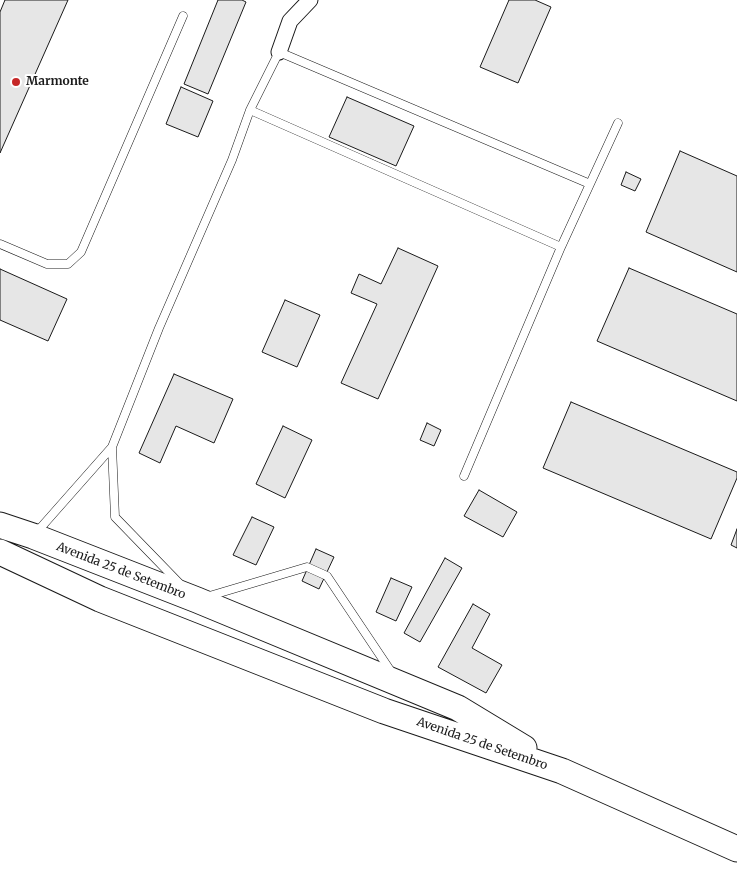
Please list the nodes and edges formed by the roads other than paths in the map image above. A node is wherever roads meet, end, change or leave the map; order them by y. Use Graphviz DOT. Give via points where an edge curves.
graph roads {
  1 [pos="310,0"];
  2 [pos="183,16"];
  3 [pos="279,52"];
  4 [pos="250,110"];
  5 [pos="618,123"];
  6 [pos="590,184"];
  7 [pos="0,244"];
  8 [pos="561,248"];
  9 [pos="112,446"];
  10 [pos="464,476"];
  11 [pos="0,526"];
  12 [pos="33,536"];
  13 [pos="0,552"];
  14 [pos="196,600"];
  15 [pos="398,683"];
  16 [pos="562,771"];
  17 [pos="737,849"];
  1 -- 3 [label="street" via="290,21"];
  2 -- 7 [label="lane" via="81,252 68,264 47,264"];
  3 -- 4 [label="lane"];
  3 -- 6 [label="lane"];
  4 -- 8 [label="lane"];
  4 -- 9 [label="lane"];
  5 -- 6 [label="lane"];
  6 -- 8 [label="lane"];
  8 -- 10 [label="lane"];
  9 -- 12 [label="lane"];
  9 -- 14 [label="lane" via="115,517"];
  11 -- 12 [label="highway, Avenida 25 de Setembro"];
  12 -- 14 [label="highway, Avenida 25 de Setembro"];
  13 -- 16 [label="highway, Avenida 25 de Setembro" via="100,599 374,707"];
  14 -- 15 [label="highway, Avenida 25 de Setembro"];
  14 -- 15 [label="lane" via="307,567 327,576"];
  15 -- 16 [label="highway, Avenida 25 de Setembro" via="458,708"];
  16 -- 17 [label="highway"];
}
